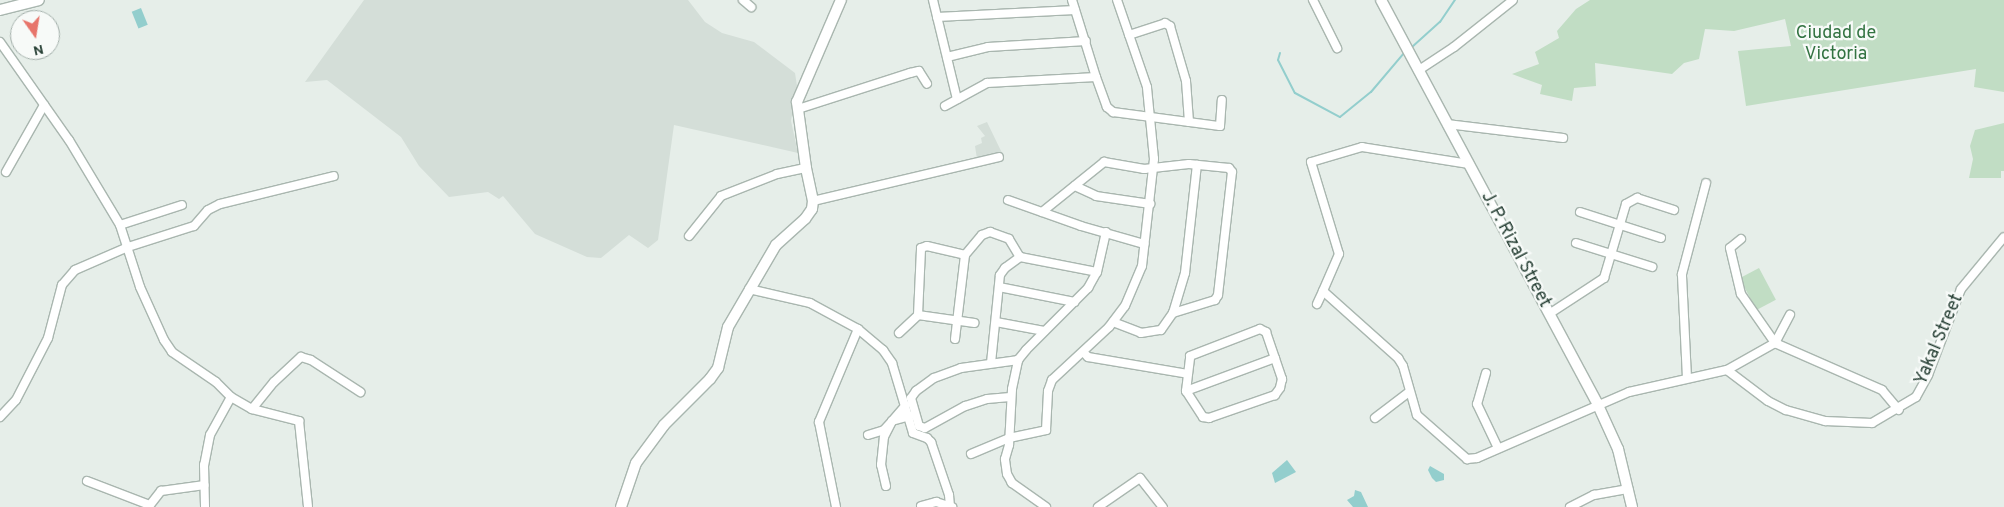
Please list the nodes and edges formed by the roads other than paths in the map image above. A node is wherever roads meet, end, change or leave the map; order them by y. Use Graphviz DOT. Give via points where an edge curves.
graph roads {
  1 [pos="39,0"];
  2 [pos="743,0"];
  3 [pos="840,0"];
  4 [pos="933,0"];
  5 [pos="1072,0"];
  6 [pos="1126,0"];
  7 [pos="1312,0"];
  8 [pos="1381,0"];
  9 [pos="1513,0"];
  10 [pos="1117,1"];
  11 [pos="751,7"];
  12 [pos="0,10"];
  13 [pos="1075,10"];
  14 [pos="937,17"];
  15 [pos="1129,35"];
  16 [pos="1086,41"];
  17 [pos="0,42"];
  18 [pos="1337,48"];
  19 [pos="946,57"];
  20 [pos="1416,66"];
  21 [pos="1096,77"];
  22 [pos="927,84"];
  23 [pos="957,99"];
  24 [pos="1222,100"];
  25 [pos="44,105"];
  26 [pos="945,106"];
  27 [pos="798,109"];
  28 [pos="1149,116"];
  29 [pos="1189,122"];
  30 [pos="1446,124"];
  31 [pos="1563,138"];
  32 [pos="999,157"];
  33 [pos="1468,164"];
  34 [pos="1197,165"];
  35 [pos="806,168"];
  36 [pos="1154,168"];
  37 [pos="6,172"];
  38 [pos="334,176"];
  39 [pos="1706,183"];
  40 [pos="1075,186"];
  41 [pos="1008,200"];
  42 [pos="814,201"];
  43 [pos="1150,204"];
  44 [pos="182,206"];
  45 [pos="1674,210"];
  46 [pos="1042,212"];
  47 [pos="1580,212"];
  48 [pos="1619,224"];
  49 [pos="120,225"];
  50 [pos="1106,232"];
  51 [pos="689,236"];
  52 [pos="2004,237"];
  53 [pos="1661,238"];
  54 [pos="1740,238"];
  55 [pos="1576,243"];
  56 [pos="1144,244"];
  57 [pos="128,247"];
  58 [pos="965,255"];
  59 [pos="1609,255"];
  60 [pos="1020,257"];
  61 [pos="1652,267"];
  62 [pos="1097,272"];
  63 [pos="999,287"];
  64 [pos="749,290"];
  65 [pos="1323,290"];
  66 [pos="1075,302"];
  67 [pos="1317,304"];
  68 [pos="1174,313"];
  69 [pos="1549,314"];
  70 [pos="918,315"];
  71 [pos="1790,315"];
  72 [pos="957,321"];
  73 [pos="996,322"];
  74 [pos="1113,322"];
  75 [pos="974,323"];
  76 [pos="858,329"];
  77 [pos="1044,331"];
  78 [pos="899,333"];
  79 [pos="955,339"];
  80 [pos="1775,343"];
  81 [pos="1083,352"];
  82 [pos="1275,358"];
  83 [pos="1018,360"];
  84 [pos="991,363"];
  85 [pos="1727,370"];
  86 [pos="1486,373"];
  87 [pos="1188,374"];
  88 [pos="1687,378"];
  89 [pos="1186,391"];
  90 [pos="360,392"];
  91 [pos="1410,392"];
  92 [pos="231,397"];
  93 [pos="1010,397"];
  94 [pos="1597,403"];
  95 [pos="906,405"];
  96 [pos="252,409"];
  97 [pos="1899,410"];
  98 [pos="909,416"];
  99 [pos="0,417"];
  100 [pos="1376,418"];
  101 [pos="892,421"];
  102 [pos="868,435"];
  103 [pos="1009,438"];
  104 [pos="1498,448"];
  105 [pos="971,454"];
  106 [pos="87,480"];
  107 [pos="205,486"];
  108 [pos="886,486"];
  109 [pos="1628,489"];
  110 [pos="921,506"];
  111 [pos="951,506"];
  112 [pos="205,507"];
  113 [pos="308,507"];
  114 [pos="621,507"];
  115 [pos="836,507"];
  116 [pos="1046,507"];
  117 [pos="1098,507"];
  118 [pos="1163,507"];
  119 [pos="1570,507"];
  120 [pos="1632,507"];
  1 -- 12 [label="street"];
  2 -- 11 [label="street"];
  3 -- 27 [label="street" via="802,87"];
  4 -- 14 [label="street"];
  5 -- 13 [label="street"];
  6 -- 10 [label="street"];
  7 -- 18 [label="street"];
  8 -- 20 [label="street, J. P. Rizal Street"];
  9 -- 20 [label="street"];
  10 -- 15 [label="street"];
  13 -- 14 [label="street"];
  13 -- 16 [label="street"];
  14 -- 19 [label="street"];
  15 -- 28 [label="street" via="1146,87"];
  15 -- 29 [label="street" via="1165,23 1170,26 1186,81"];
  16 -- 19 [label="street" via="988,47"];
  16 -- 21 [label="street"];
  17 -- 25 [label="street"];
  19 -- 23 [label="street"];
  20 -- 30 [label="street, J. P. Rizal Street"];
  21 -- 23 [label="street" via="998,81 987,83"];
  21 -- 28 [label="street" via="1113,112"];
  22 -- 27 [label="street" via="919,71"];
  23 -- 26 [label="street"];
  24 -- 29 [label="street" via="1220,126"];
  25 -- 37 [label="street"];
  25 -- 49 [label="street"];
  27 -- 35 [label="street"];
  28 -- 29 [label="street"];
  28 -- 36 [label="street"];
  30 -- 31 [label="street"];
  30 -- 33 [label="street, J. P. Rizal Street"];
  32 -- 42 [label="street"];
  33 -- 65 [label="street" via="1362,147 1312,162 1339,254"];
  33 -- 69 [label="street, J. P. Rizal Street"];
  34 -- 36 [label="street"];
  34 -- 68 [label="street" via="1185,273"];
  34 -- 68 [label="street" via="1229,168 1232,172 1218,295 1215,300"];
  35 -- 42 [label="street"];
  35 -- 51 [label="street" via="777,174 721,196"];
  36 -- 40 [label="street" via="1104,162"];
  36 -- 43 [label="street"];
  38 -- 57 [label="street" via="220,204 208,210 194,226"];
  39 -- 88 [label="street" via="1682,274"];
  40 -- 43 [label="street" via="1096,196"];
  40 -- 46 [label="street"];
  41 -- 46 [label="street"];
  42 -- 64 [label="street" via="805,219 776,244"];
  43 -- 56 [label="street"];
  44 -- 49 [label="street"];
  45 -- 48 [label="street" via="1637,198 1626,204"];
  46 -- 50 [label="street"];
  47 -- 48 [label="street"];
  48 -- 53 [label="street"];
  48 -- 59 [label="street"];
  49 -- 57 [label="street"];
  50 -- 56 [label="street"];
  50 -- 62 [label="street"];
  52 -- 97 [label="street, Yakal Street" via="1961,289 1928,376 1916,397"];
  54 -- 80 [label="street" via="1730,248 1741,294"];
  55 -- 59 [label="street"];
  56 -- 74 [label="street" via="1134,289"];
  57 -- 92 [label="street" via="140,287 172,352 216,382"];
  57 -- 99 [label="street" via="75,270 62,285 48,338 16,400"];
  58 -- 60 [label="street" via="982,235 990,232 1009,239"];
  58 -- 70 [label="street" via="927,246 921,248"];
  58 -- 72 [label="street"];
  59 -- 61 [label="street"];
  59 -- 69 [label="street" via="1604,278 1600,282"];
  60 -- 62 [label="street"];
  60 -- 63 [label="street" via="1005,268"];
  62 -- 66 [label="street"];
  63 -- 66 [label="street"];
  63 -- 73 [label="street"];
  64 -- 76 [label="street" via="810,303"];
  64 -- 114 [label="street" via="728,327 718,368 664,425 636,463"];
  65 -- 67 [label="street"];
  65 -- 91 [label="street" via="1398,358"];
  66 -- 77 [label="street"];
  68 -- 74 [label="street" via="1161,330 1141,333"];
  69 -- 94 [label="street, J. P. Rizal Street"];
  70 -- 72 [label="street"];
  70 -- 78 [label="street"];
  71 -- 80 [label="street"];
  72 -- 75 [label="street"];
  72 -- 79 [label="street"];
  73 -- 77 [label="street"];
  73 -- 84 [label="street"];
  74 -- 81 [label="street"];
  76 -- 95 [label="street" via="883,350 892,363"];
  76 -- 115 [label="street" via="819,422"];
  77 -- 83 [label="street"];
  80 -- 85 [label="street"];
  80 -- 97 [label="street" via="1882,390"];
  81 -- 87 [label="street" via="1088,357"];
  81 -- 103 [label="street" via="1052,380 1048,391 1046,430"];
  82 -- 87 [label="street" via="1266,332 1260,329 1194,352"];
  82 -- 89 [label="street"];
  82 -- 89 [label="street" via="1282,379 1275,395 1209,418 1203,417"];
  83 -- 84 [label="street"];
  83 -- 93 [label="street"];
  84 -- 93 [label="street" via="961,368 934,378 916,391 911,398 919,426 931,427 965,406 987,399"];
  85 -- 88 [label="street"];
  85 -- 97 [label="street, Yakal Street" via="1768,401 1786,410 1825,421 1861,425"];
  86 -- 104 [label="street" via="1477,404"];
  87 -- 89 [label="street"];
  88 -- 94 [label="street"];
  90 -- 96 [label="street" via="311,360 301,357 274,382"];
  91 -- 100 [label="street"];
  91 -- 104 [label="street" via="1417,415 1467,459"];
  92 -- 96 [label="street"];
  92 -- 107 [label="street" via="210,435"];
  93 -- 103 [label="street"];
  94 -- 104 [label="street"];
  94 -- 109 [label="street, J. P. Rizal Street" via="1618,449"];
  95 -- 98 [label="street"];
  95 -- 101 [label="street"];
  96 -- 113 [label="street" via="300,421"];
  98 -- 101 [label="street"];
  98 -- 111 [label="street" via="913,433 931,442"];
  101 -- 102 [label="street" via="884,430"];
  101 -- 108 [label="street" via="884,437 881,465"];
  103 -- 105 [label="street"];
  103 -- 116 [label="street" via="1005,459 1012,483"];
  106 -- 107 [label="street" via="150,505 161,491"];
  107 -- 112 [label="street"];
  109 -- 119 [label="street" via="1594,495"];
  109 -- 120 [label="street, J. P. Rizal Street"];
  110 -- 111 [label="street" via="936,502"];
  117 -- 118 [label="street" via="1140,478"];
}
